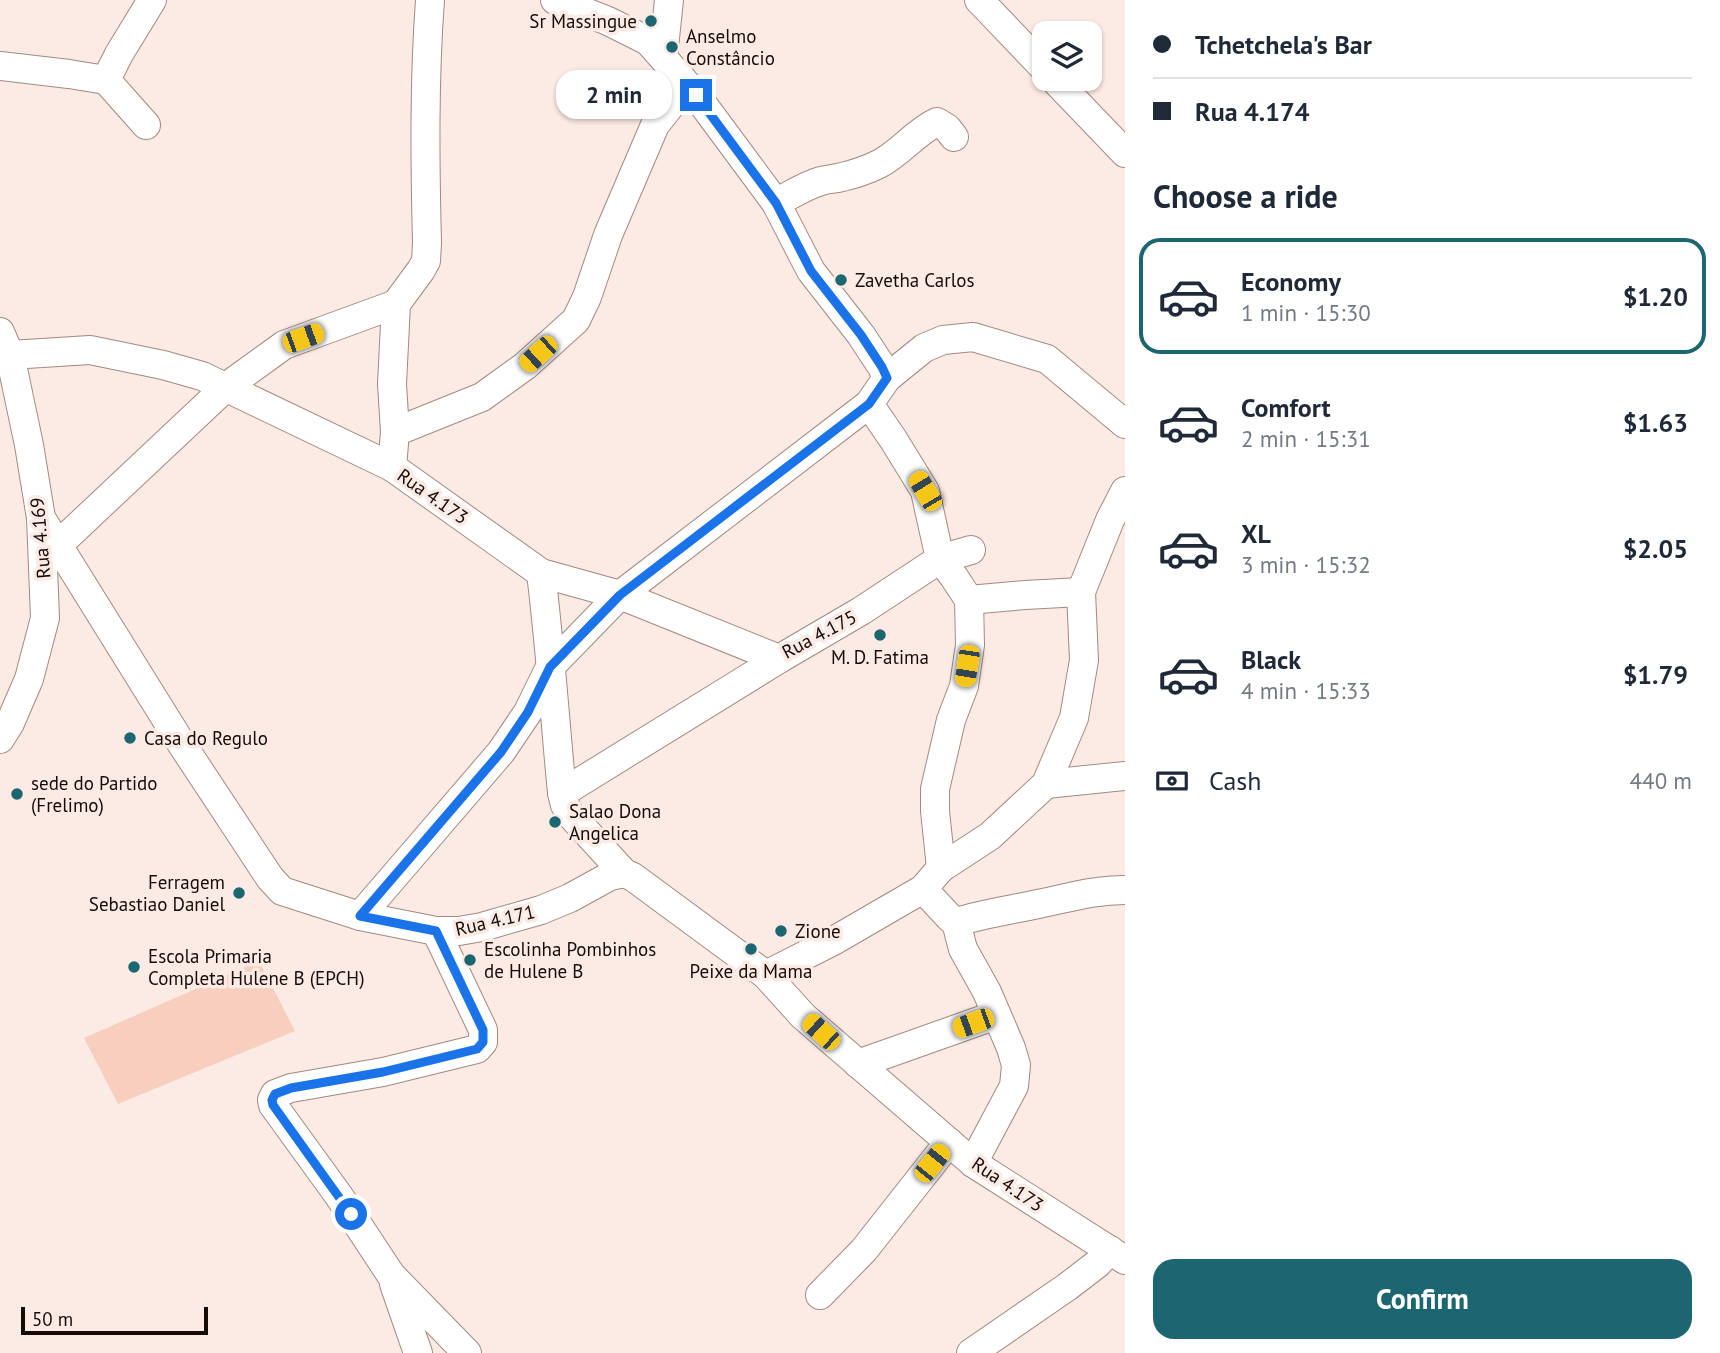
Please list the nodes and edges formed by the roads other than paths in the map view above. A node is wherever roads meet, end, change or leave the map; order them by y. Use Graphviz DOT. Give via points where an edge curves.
graph roads {
  1 [pos="152,0"];
  2 [pos="430,0"];
  3 [pos="555,0"];
  4 [pos="668,0"];
  5 [pos="979,0"];
  6 [pos="1032,55"];
  7 [pos="663,57"];
  8 [pos="0,66"];
  9 [pos="682,79"];
  10 [pos="106,80"];
  11 [pos="1066,91"];
  12 [pos="146,125"];
  13 [pos="954,137"];
  14 [pos="1125,153"];
  15 [pos="776,203"];
  16 [pos="396,304"];
  17 [pos="5,344"];
  18 [pos="887,378"];
  19 [pos="226,387"];
  20 [pos="869,404"];
  21 [pos="1125,424"];
  22 [pos="394,432"];
  23 [pos="392,467"];
  24 [pos="1125,491"];
  25 [pos="41,518"];
  26 [pos="58,545"];
  27 [pos="971,550"];
  28 [pos="940,559"];
  29 [pos="541,573"];
  30 [pos="1081,592"];
  31 [pos="620,595"];
  32 [pos="969,600"];
  33 [pos="779,659"];
  34 [pos="550,667"];
  35 [pos="0,739"];
  36 [pos="1125,776"];
  37 [pos="1046,784"];
  38 [pos="562,793"];
  39 [pos="624,873"];
  40 [pos="932,878"];
  41 [pos="1125,890"];
  42 [pos="360,916"];
  43 [pos="957,922"];
  44 [pos="436,931"];
  45 [pos="766,975"];
  46 [pos="996,1015"];
  47 [pos="858,1064"];
  48 [pos="949,1142"];
  49 [pos="973,1163"];
  50 [pos="1121,1255"];
  51 [pos="391,1275"];
  52 [pos="820,1295"];
  53 [pos="418,1353"];
  54 [pos="467,1353"];
  55 [pos="971,1353"];
  1 -- 10 [label="street"];
  2 -- 16 [label="street" via="426,261"];
  3 -- 7 [label="street" via="648,41"];
  4 -- 7 [label="street"];
  5 -- 6 [label="street"];
  7 -- 9 [label="street"];
  8 -- 10 [label="street"];
  9 -- 15 [label="street"];
  9 -- 22 [label="street" via="652,133 576,320 482,397"];
  10 -- 12 [label="street"];
  11 -- 14 [label="street"];
  13 -- 15 [label="street" via="937,122 878,164 804,187"];
  15 -- 18 [label="street" via="811,271 861,335"];
  16 -- 19 [label="street" via="284,345"];
  16 -- 22 [label="street" via="391,384"];
  17 -- 19 [label="street, Rua 4.173" via="90,350 163,365"];
  17 -- 25 [label="street, Rua 4.169"];
  18 -- 20 [label="street"];
  18 -- 21 [label="street" via="924,348 943,340 973,337 1047,359"];
  19 -- 23 [label="street, Rua 4.173"];
  19 -- 26 [label="street"];
  20 -- 28 [label="street" via="925,491"];
  20 -- 31 [label="street"];
  22 -- 23 [label="street"];
  23 -- 29 [label="street, Rua 4.173"];
  24 -- 30 [label="street"];
  25 -- 26 [label="street, Rua 4.171"];
  25 -- 35 [label="street, Rua 4.169" via="46,618 29,679"];
  26 -- 42 [label="street, Rua 4.171" via="270,878 282,891"];
  27 -- 28 [label="street, Rua 4.175"];
  28 -- 32 [label="street"];
  28 -- 33 [label="street, Rua 4.175"];
  29 -- 31 [label="street, Rua 4.173"];
  29 -- 34 [label="street"];
  30 -- 32 [label="street"];
  30 -- 37 [label="street" via="1084,660 1074,718"];
  31 -- 33 [label="street, Rua 4.175"];
  31 -- 34 [label="street"];
  32 -- 40 [label="street" via="970,645 964,686 935,789"];
  33 -- 38 [label="street"];
  34 -- 38 [label="street"];
  34 -- 42 [label="street" via="501,752"];
  36 -- 37 [label="street"];
  37 -- 40 [label="street" via="990,836"];
  38 -- 39 [label="street" via="570,814"];
  39 -- 44 [label="street, Rua 4.171" via="541,911 482,927"];
  39 -- 45 [label="street, Rua 4.173"];
  40 -- 43 [label="street" via="950,918"];
  40 -- 45 [label="street" via="835,940"];
  41 -- 43 [label="street" via="1093,891"];
  42 -- 44 [label="street, Rua 4.171"];
  43 -- 46 [label="street" via="963,949"];
  44 -- 51 [label="street" via="483,1030 483,1042 477,1049 291,1088 272,1100"];
  45 -- 47 [label="street, Rua 4.173" via="803,1016"];
  46 -- 47 [label="street"];
  46 -- 49 [label="street" via="1016,1065 1014,1086"];
  47 -- 48 [label="street, Rua 4.173"];
  48 -- 49 [label="street, Rua 4.173"];
  48 -- 52 [label="street" via="864,1250"];
  49 -- 50 [label="street, Rua 4.173"];
  50 -- 55 [label="street" via="1097,1264"];
  51 -- 53 [label="street"];
  51 -- 54 [label="street"];
}
